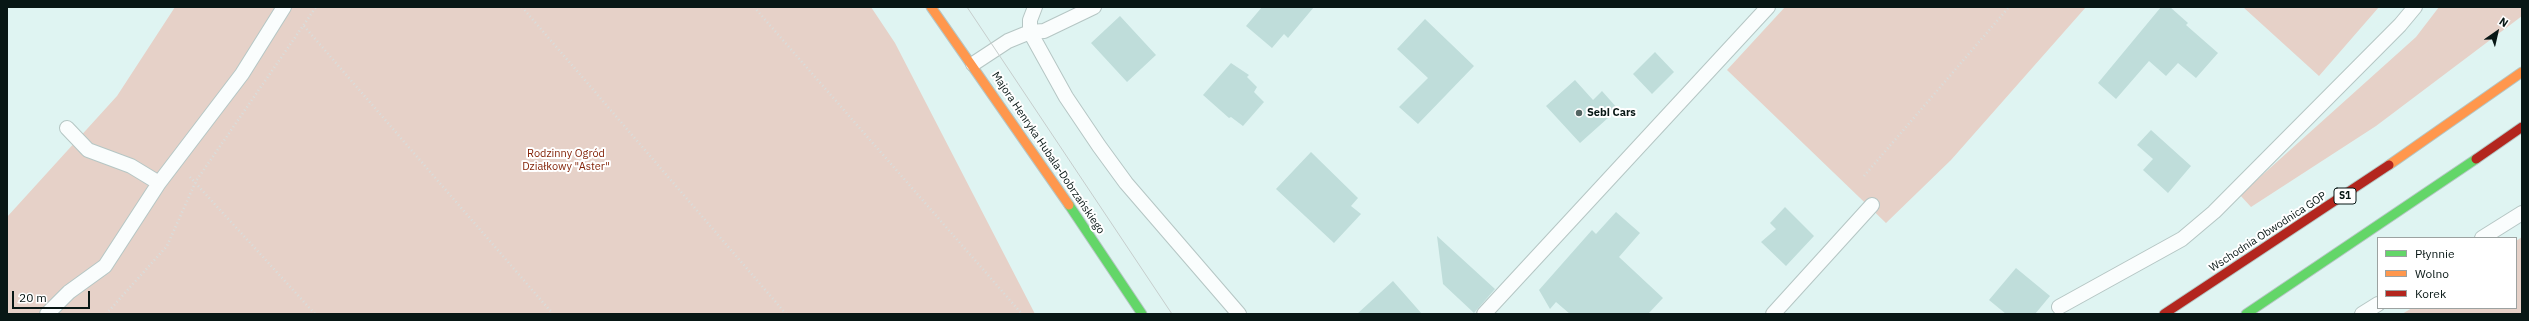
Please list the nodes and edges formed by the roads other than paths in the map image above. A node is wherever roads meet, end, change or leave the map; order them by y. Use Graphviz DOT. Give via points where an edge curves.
graph roads {
  1 [pos="284,7"];
  2 [pos="931,7"];
  3 [pos="1035,7"];
  4 [pos="1094,7"];
  5 [pos="1768,7"];
  6 [pos="2414,7"];
  7 [pos="1030,32"];
  8 [pos="973,64"];
  9 [pos="2522,72"];
  10 [pos="2522,127"];
  11 [pos="66,128"];
  12 [pos="159,183"];
  13 [pos="1872,205"];
  14 [pos="2522,213"];
  15 [pos="2484,237"];
  16 [pos="2377,305"];
  17 [pos="2059,307"];
  18 [pos="47,314"];
  19 [pos="1142,314"];
  20 [pos="1239,314"];
  21 [pos="1484,314"];
  22 [pos="1773,314"];
  23 [pos="2164,314"];
  24 [pos="2246,314"];
  25 [pos="2362,314"];
  1 -- 12 [label="lane" via="242,74"];
  2 -- 8 [label="main road, Majora Henryka Hubala-Dobrzańskiego"];
  3 -- 7 [label="lane" via="1030,20"];
  4 -- 7 [label="lane" via="1044,31"];
  5 -- 21 [label="lane"];
  6 -- 17 [label="lane" via="2400,26 2214,212 2182,239"];
  7 -- 8 [label="lane" via="1008,41"];
  7 -- 20 [label="lane" via="1066,97 1126,183"];
  8 -- 19 [label="main road, Majora Henryka Hubala-Dobrzańskiego"];
  9 -- 23 [label="main road, Wschodnia Obwodnica GOP / S1" via="2344,196"];
  10 -- 24 [label="main road"];
  11 -- 12 [label="lane" via="88,150 131,166"];
  12 -- 18 [label="lane" via="105,266 70,292"];
  13 -- 22 [label="lane"];
  14 -- 15 [label="lane"];
  16 -- 25 [label="lane"];
}
